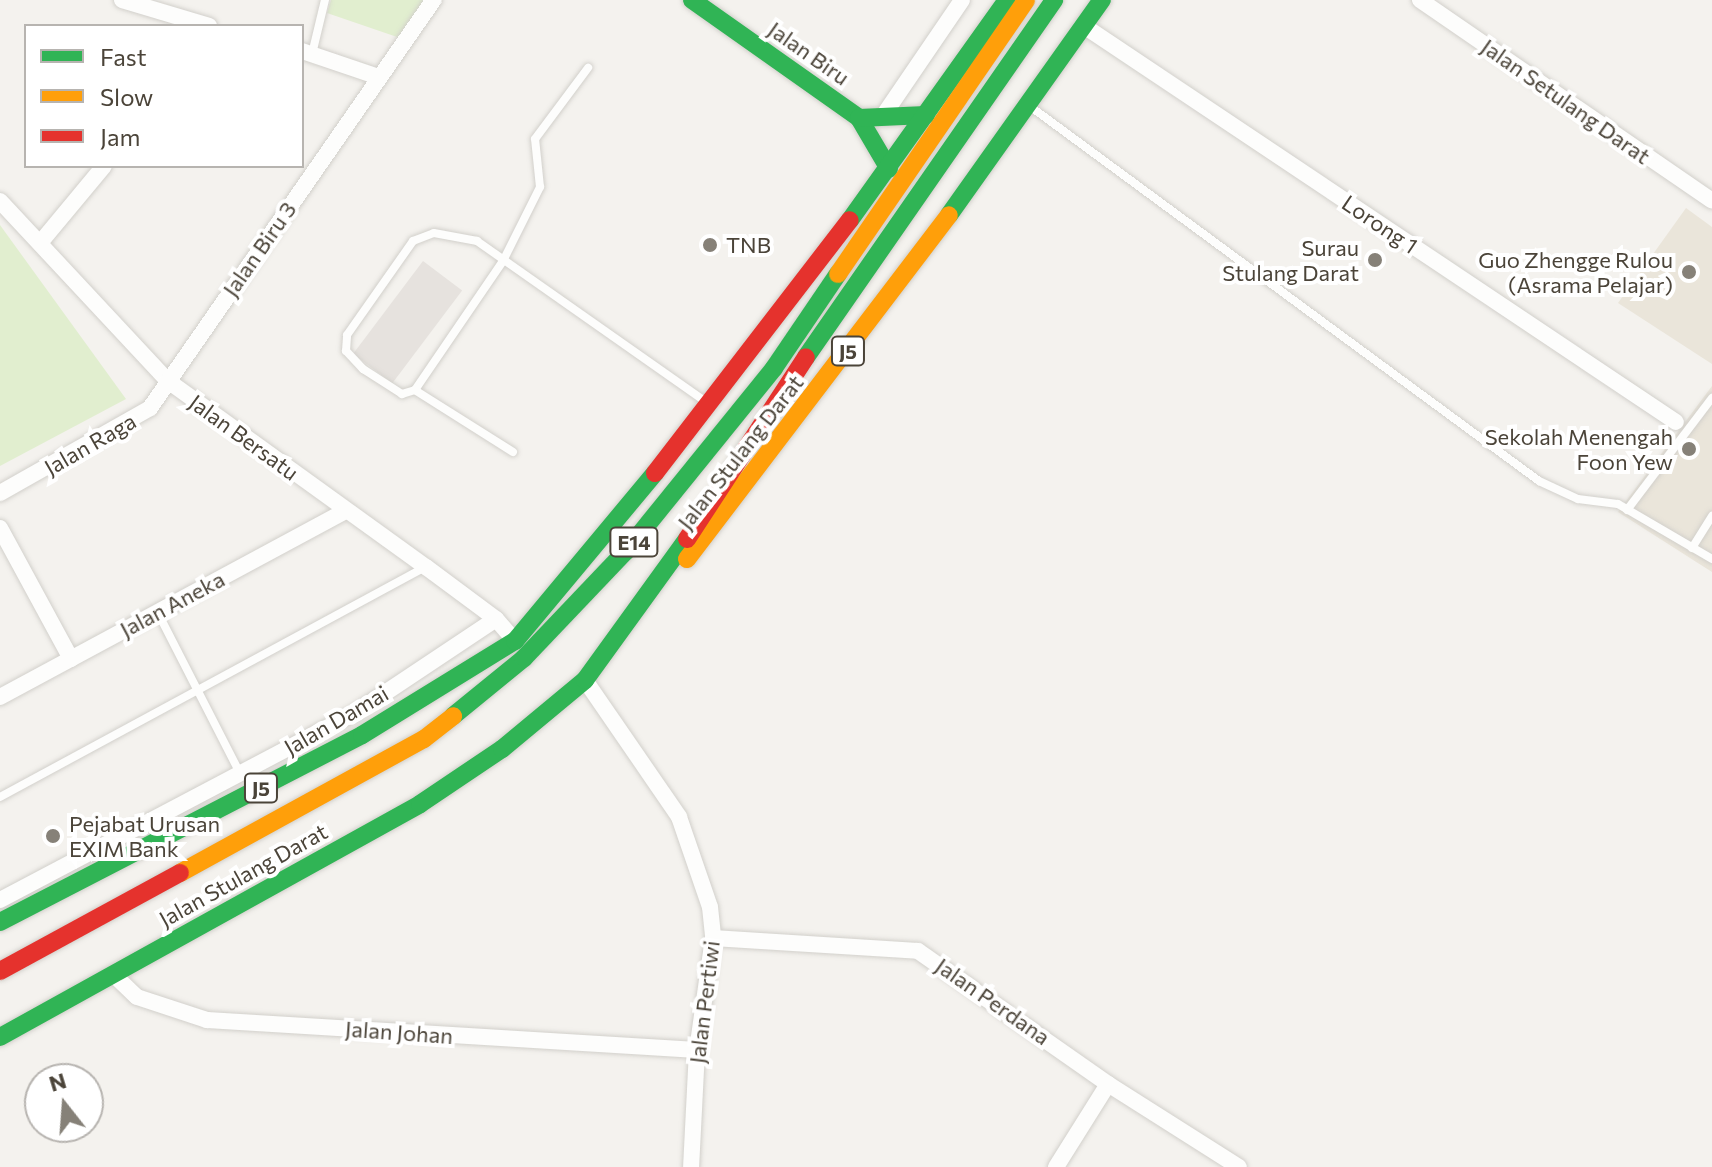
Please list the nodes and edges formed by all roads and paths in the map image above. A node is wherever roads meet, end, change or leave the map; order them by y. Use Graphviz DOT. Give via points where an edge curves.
graph roads {
  1 [pos="125,0"];
  2 [pos="325,0"];
  3 [pos="434,0"];
  4 [pos="692,0"];
  5 [pos="962,0"];
  6 [pos="1007,0"];
  7 [pos="1026,0"];
  8 [pos="1054,0"];
  9 [pos="1102,0"];
  10 [pos="1420,0"];
  11 [pos="203,24"];
  12 [pos="1084,26"];
  13 [pos="307,53"];
  14 [pos="588,68"];
  15 [pos="379,77"];
  16 [pos="1034,109"];
  17 [pos="926,115"];
  18 [pos="883,116"];
  19 [pos="859,118"];
  20 [pos="102,168"];
  21 [pos="889,169"];
  22 [pos="0,201"];
  23 [pos="1712,201"];
  24 [pos="40,243"];
  25 [pos="503,261"];
  26 [pos="168,381"];
  27 [pos="415,390"];
  28 [pos="1712,398"];
  29 [pos="706,402"];
  30 [pos="1676,422"];
  31 [pos="513,452"];
  32 [pos="0,493"];
  33 [pos="1627,510"];
  34 [pos="345,511"];
  35 [pos="1712,516"];
  36 [pos="0,528"];
  37 [pos="1692,548"];
  38 [pos="1712,559"];
  39 [pos="426,567"];
  40 [pos="656,586"];
  41 [pos="157,612"];
  42 [pos="496,619"];
  43 [pos="515,641"];
  44 [pos="71,659"];
  45 [pos="585,680"];
  46 [pos="198,691"];
  47 [pos="0,697"];
  48 [pos="240,773"];
  49 [pos="0,797"];
  50 [pos="0,900"];
  51 [pos="0,922"];
  52 [pos="713,938"];
  53 [pos="0,971"];
  54 [pos="115,976"];
  55 [pos="3,1039"];
  56 [pos="697,1050"];
  57 [pos="1108,1084"];
  58 [pos="691,1167"];
  59 [pos="1056,1167"];
  60 [pos="1239,1167"];
  1 -- 11 [label="street"];
  2 -- 13 [label="lane"];
  3 -- 15 [label="street, Jalan Biru 3"];
  4 -- 19 [label="main road, Jalan Biru"];
  5 -- 18 [label="street"];
  6 -- 17 [label="main road, J5"];
  7 -- 53 [label="main road, E14" via="774,368 626,551 524,658 424,739"];
  8 -- 40 [label="main road, E14" via="824,329"];
  9 -- 12 [label="main road, Jalan Stulang Darat / J5"];
  10 -- 23 [label="street, Jalan Setulang Darat"];
  12 -- 16 [label="main road, Jalan Stulang Darat / J5"];
  12 -- 30 [label="street, Lorong 1"];
  13 -- 15 [label="street"];
  14 -- 25 [label="lane" via="535,139 540,187"];
  15 -- 26 [label="street, Jalan Biru 3"];
  16 -- 33 [label="lane" via="1539,481 1578,499"];
  16 -- 40 [label="main road, Jalan Stulang Darat / J5" via="690,557"];
  17 -- 18 [label="main road"];
  17 -- 21 [label="main road, J5"];
  18 -- 19 [label="main road"];
  19 -- 21 [label="main road, Jalan Biru"];
  20 -- 24 [label="street"];
  21 -- 29 [label="main road, J5"];
  22 -- 24 [label="street, Jalan Bersatu"];
  24 -- 26 [label="street, Jalan Bersatu"];
  25 -- 27 [label="lane"];
  25 -- 27 [label="lane" via="477,241 460,236 434,233 413,241 347,335 346,351 363,369 402,394"];
  25 -- 29 [label="lane"];
  26 -- 32 [label="street, Jalan Raga" via="135,420"];
  26 -- 34 [label="street, Jalan Bersatu"];
  27 -- 31 [label="lane"];
  28 -- 33 [label="lane"];
  29 -- 43 [label="main road, J5" via="630,506"];
  33 -- 37 [label="lane"];
  34 -- 39 [label="street, Jalan Bersatu"];
  34 -- 41 [label="street, Jalan Aneka"];
  35 -- 37 [label="lane"];
  36 -- 44 [label="street"];
  37 -- 38 [label="lane"];
  39 -- 42 [label="street, Jalan Bersatu"];
  39 -- 46 [label="lane"];
  40 -- 45 [label="main road, Jalan Stulang Darat / E14"];
  41 -- 44 [label="street, Jalan Aneka"];
  41 -- 46 [label="lane"];
  42 -- 43 [label="street, Jalan Bersatu"];
  42 -- 48 [label="street, Jalan Damai" via="355,713"];
  43 -- 51 [label="main road, J5" via="362,735"];
  44 -- 47 [label="street, Jalan Aneka"];
  45 -- 52 [label="street, Jalan Pertiwi" via="679,817 710,907"];
  45 -- 54 [label="main road, Jalan Stulang Darat / E14" via="502,749 420,804"];
  46 -- 48 [label="lane"];
  46 -- 49 [label="lane"];
  48 -- 50 [label="street, Jalan Damai"];
  52 -- 56 [label="street, Jalan Pertiwi"];
  52 -- 57 [label="street, Jalan Perdana" via="918,951"];
  54 -- 55 [label="main road, Jalan Stulang Darat / E14"];
  54 -- 56 [label="street, Jalan Johan" via="137,997 207,1020"];
  56 -- 58 [label="street, Jalan Pertiwi"];
  57 -- 59 [label="street"];
  57 -- 60 [label="street, Jalan Perdana"];
}
